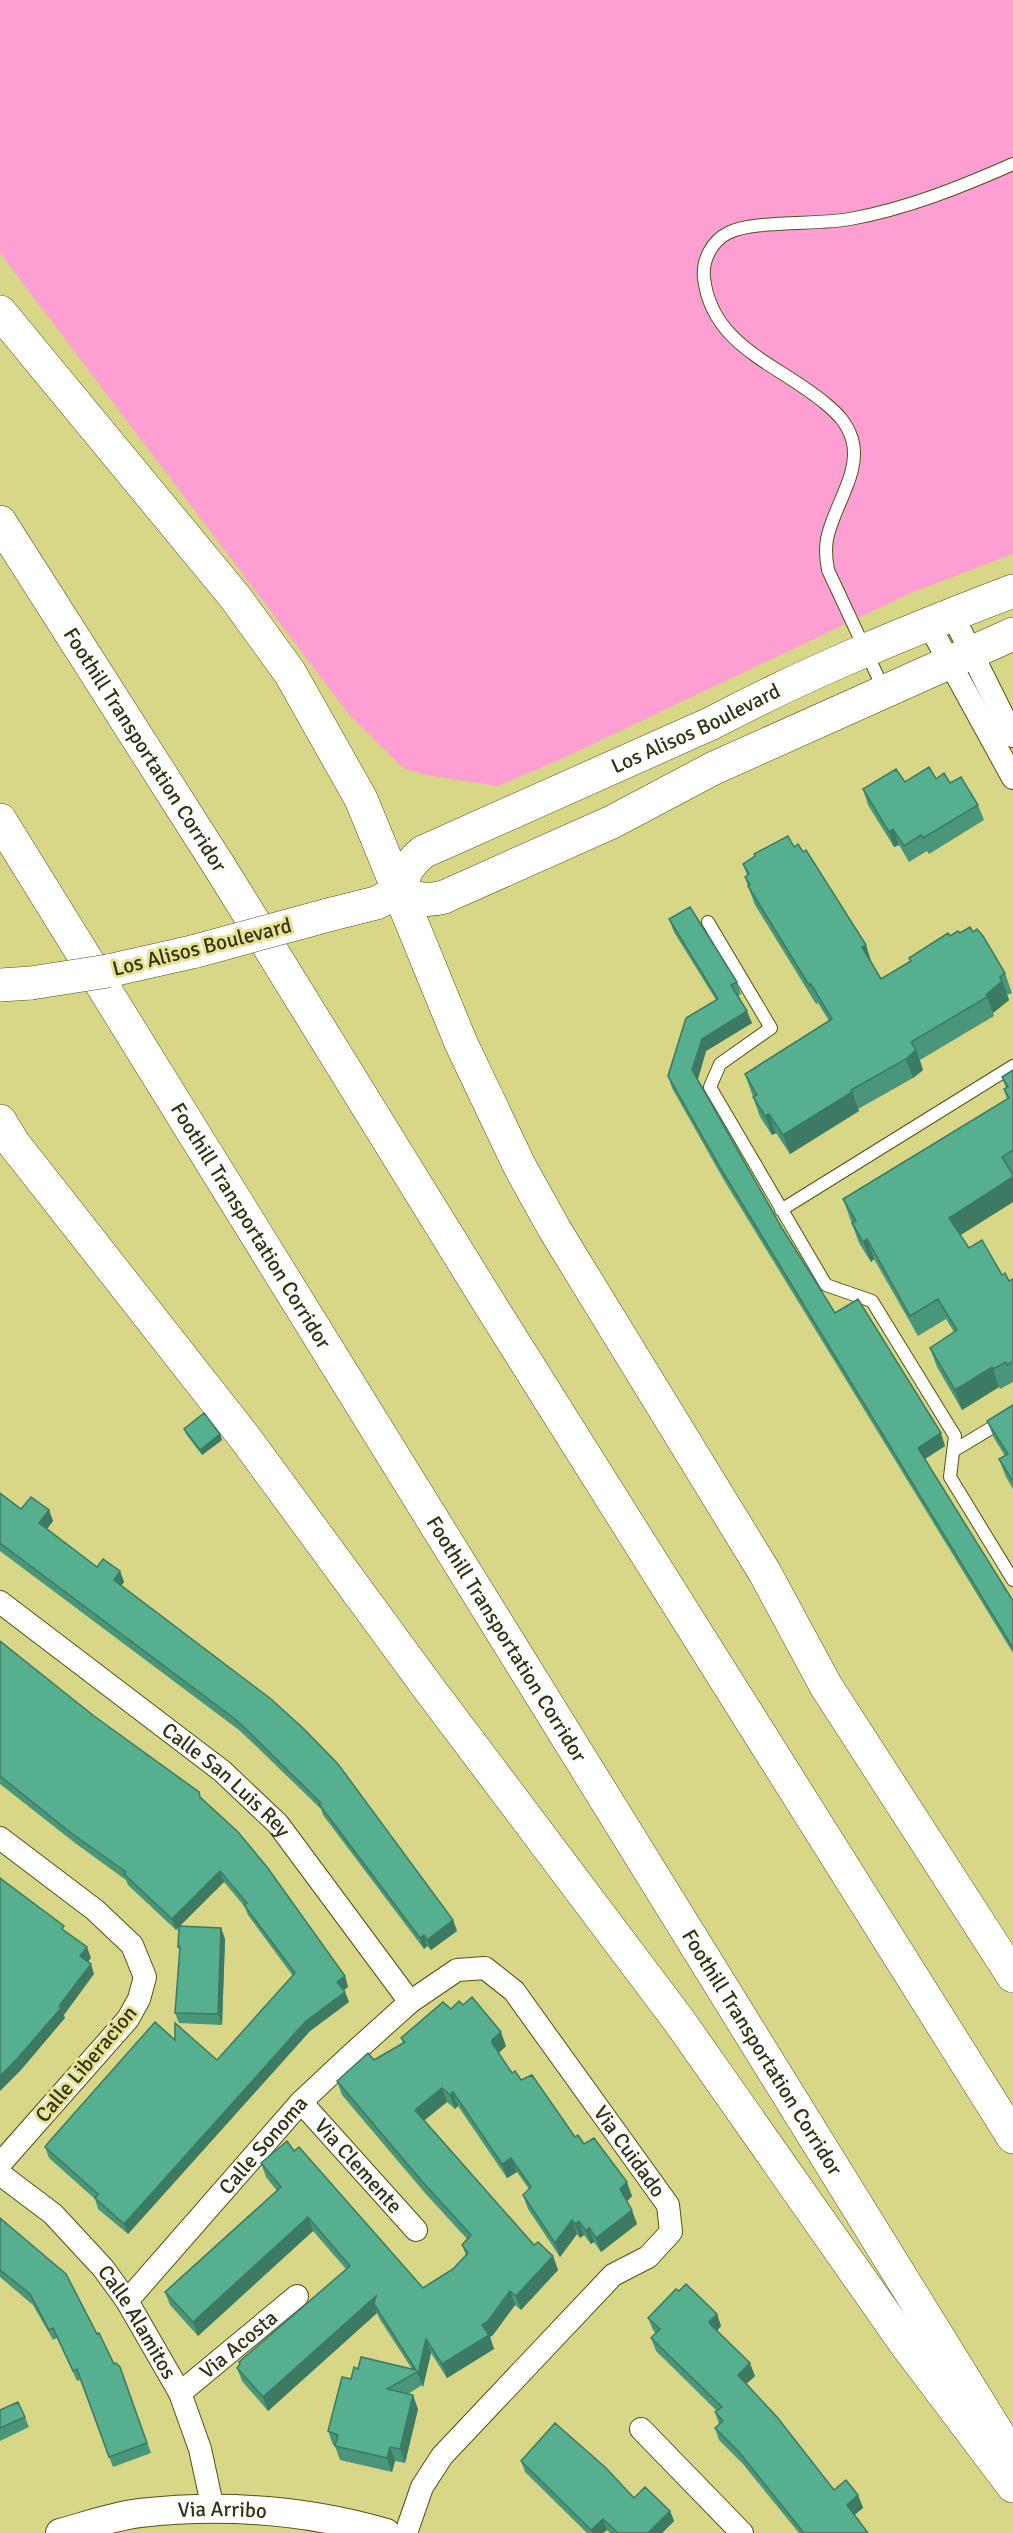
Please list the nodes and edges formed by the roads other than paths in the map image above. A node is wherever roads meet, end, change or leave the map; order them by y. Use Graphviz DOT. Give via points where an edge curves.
graph roads {
  1 [pos="1013,164"];
  2 [pos="0,312"];
  3 [pos="0,522"];
  4 [pos="1013,591"];
  5 [pos="940,619"];
  6 [pos="1013,634"];
  7 [pos="866,652"];
  8 [pos="960,657"];
  9 [pos="884,691"];
  10 [pos="1013,736"];
  11 [pos="1013,778"];
  12 [pos="0,820"];
  13 [pos="400,891"];
  14 [pos="708,922"];
  15 [pos="15,984"];
  16 [pos="1013,1065"];
  17 [pos="0,1121"];
  18 [pos="781,1210"];
  19 [pos="1013,1415"];
  20 [pos="953,1451"];
  21 [pos="1013,1580"];
  22 [pos="0,1602"];
  23 [pos="0,1838"];
  24 [pos="1013,1976"];
  25 [pos="410,2002"];
  26 [pos="301,2102"];
  27 [pos="1013,2137"];
  28 [pos="0,2164"];
  29 [pos="0,2174"];
  30 [pos="416,2230"];
  31 [pos="297,2296"];
  32 [pos="127,2301"];
  33 [pos="180,2393"];
  34 [pos="641,2429"];
  35 [pos="1013,2458"];
  36 [pos="1013,2486"];
  37 [pos="213,2509"];
  38 [pos="60,2533"];
  39 [pos="386,2533"];
  40 [pos="406,2533"];
  41 [pos="742,2533"];
  1 -- 7 [label="lane" via="889,210 848,219 729,232 707,255 703,269 708,301 731,336 814,394 848,426 853,461 825,554 828,570"];
  2 -- 13 [label="main road" via="235,597 290,674 361,798"];
  3 -- 27 [label="main road, Foothill Transportation Corridor"];
  4 -- 5 [label="main road, Los Alisos Boulevard"];
  5 -- 7 [label="main road, Los Alisos Boulevard"];
  5 -- 8 [label="street"];
  6 -- 8 [label="main road, Los Alisos Boulevard"];
  7 -- 9 [label="lane"];
  7 -- 13 [label="main road, Los Alisos Boulevard" via="423,852 403,873"];
  8 -- 9 [label="main road, Los Alisos Boulevard"];
  8 -- 10 [label="street"];
  8 -- 11 [label="street"];
  9 -- 13 [label="main road, Los Alisos Boulevard" via="714,768 612,822 444,897 430,901"];
  12 -- 35 [label="main road, Foothill Transportation Corridor"];
  13 -- 15 [label="main road, Los Alisos Boulevard, bridge" via="376,903 196,951 108,971"];
  13 -- 24 [label="main road" via="461,1043 555,1230 765,1573 826,1686"];
  14 -- 18 [label="lane" via="771,1028 720,1064 710,1087"];
  16 -- 18 [label="lane"];
  17 -- 36 [label="main road" via="245,1438 680,2022 905,2343"];
  18 -- 20 [label="lane" via="826,1285 872,1301 955,1436"];
  19 -- 20 [label="lane"];
  20 -- 21 [label="lane" via="950,1477"];
  22 -- 25 [label="street, Calle San Luis Rey" via="222,1771 279,1824"];
  23 -- 28 [label="street, Calle Liberacion" via="95,1910 132,1945 146,1977 128,2019"];
  25 -- 26 [label="street, Calle Sonoma"];
  25 -- 40 [label="street, Via Cuidado" via="457,1970 485,1968 514,1991 668,2205 671,2232 648,2257 613,2275 442,2456 422,2487"];
  26 -- 30 [label="street, Via Clemente"];
  26 -- 32 [label="street, Calle Sonoma"];
  29 -- 32 [label="street, Calle Alamitos" via="53,2214 103,2268"];
  31 -- 33 [label="street, Via Acosta"];
  32 -- 33 [label="street, Calle Alamitos"];
  33 -- 37 [label="street, Calle Alamitos" via="200,2449"];
  34 -- 41 [label="street"];
  37 -- 38 [label="street, Via Arribo" via="138,2513"];
  37 -- 39 [label="street, Via Arribo" via="286,2513 347,2522"];
}
